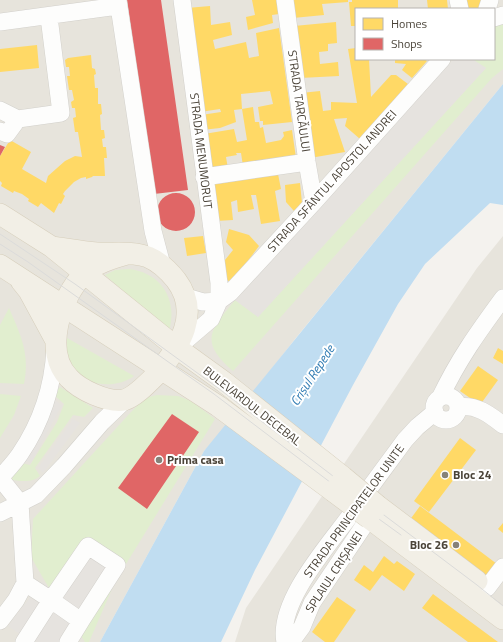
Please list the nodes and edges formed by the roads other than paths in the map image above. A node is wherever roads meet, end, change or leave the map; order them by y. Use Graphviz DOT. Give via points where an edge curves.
graph roads {
  1 [pos="182,0"];
  2 [pos="286,0"];
  3 [pos="118,3"];
  4 [pos="49,16"];
  5 [pos="0,22"];
  6 [pos="441,60"];
  7 [pos="0,110"];
  8 [pos="18,119"];
  9 [pos="0,131"];
  10 [pos="307,162"];
  11 [pos="204,177"];
  12 [pos="314,202"];
  13 [pos="0,214"];
  14 [pos="52,247"];
  15 [pos="127,254"];
  16 [pos="0,265"];
  17 [pos="162,265"];
  18 [pos="84,273"];
  19 [pos="18,276"];
  20 [pos="186,297"];
  21 [pos="503,298"];
  22 [pos="219,301"];
  23 [pos="64,306"];
  24 [pos="55,339"];
  25 [pos="177,348"];
  26 [pos="161,369"];
  27 [pos="125,400"];
  28 [pos="437,405"];
  29 [pos="503,425"];
  30 [pos="0,478"];
  31 [pos="20,503"];
  32 [pos="374,512"];
  33 [pos="0,514"];
  34 [pos="503,567"];
  35 [pos="25,582"];
  36 [pos="495,594"];
  37 [pos="51,600"];
  38 [pos="503,618"];
  39 [pos="0,621"];
  40 [pos="81,621"];
  41 [pos="302,634"];
  42 [pos="24,642"];
  43 [pos="68,642"];
  44 [pos="285,642"];
  45 [pos="291,642"];
  1 -- 11 [label="street, STRADA MENUMORUT"];
  2 -- 10 [label="street, STRADA TARCĂULUI"];
  3 -- 4 [label="street"];
  3 -- 17 [label="street" via="153,231"];
  4 -- 5 [label="street"];
  4 -- 8 [label="street" via="62,113"];
  6 -- 12 [label="street, STRADA SFÂNTUL APOSTOL ANDREI"];
  7 -- 8 [label="street"];
  8 -- 9 [label="street" via="7,134"];
  10 -- 11 [label="street"];
  10 -- 12 [label="street, STRADA TARCĂULUI"];
  11 -- 22 [label="street, STRADA MENUMORUT"];
  12 -- 22 [label="street, STRADA SFÂNTUL APOSTOL ANDREI" via="230,293"];
  13 -- 14 [label="main road, BULEVARDUL DECEBAL"];
  14 -- 15 [label="main road"];
  14 -- 18 [label="main road, BULEVARDUL DECEBAL"];
  15 -- 17 [label="main road" via="147,257"];
  15 -- 18 [label="main road" via="98,264"];
  16 -- 19 [label="main road, BULEVARDUL DECEBAL"];
  17 -- 20 [label="main road" via="177,281"];
  18 -- 23 [label="main road"];
  18 -- 25 [label="main road, BULEVARDUL DECEBAL"];
  19 -- 23 [label="main road, BULEVARDUL DECEBAL"];
  19 -- 24 [label="main road"];
  20 -- 22 [label="street" via="204,302"];
  20 -- 25 [label="main road" via="186,324"];
  21 -- 28 [label="street, STRADA PRINCIPATELOR UNITE" via="471,342"];
  22 -- 25 [label="street, STRADA SFÂNTUL APOSTOL ANDREI" via="211,318"];
  23 -- 24 [label="main road"];
  23 -- 26 [label="main road, BULEVARDUL DECEBAL"];
  24 -- 27 [label="main road" via="59,362 69,378 102,397"];
  24 -- 30 [label="street" via="46,403 20,455"];
  25 -- 26 [label="main road"];
  25 -- 32 [label="main road, BULEVARDUL DECEBAL, bridge" via="231,388"];
  26 -- 27 [label="main road" via="148,384"];
  26 -- 32 [label="main road, BULEVARDUL DECEBAL, bridge"];
  27 -- 31 [label="street" via="36,495"];
  28 -- 29 [label="street" via="436,415 443,420 450,419 456,414 458,407 472,407"];
  28 -- 44 [label="street, STRADA PRINCIPATELOR UNITE" via="405,440 316,560 294,597 285,620"];
  30 -- 31 [label="street"];
  31 -- 33 [label="street"];
  31 -- 35 [label="street"];
  32 -- 36 [label="main road, BULEVARDUL DECEBAL"];
  32 -- 38 [label="main road, BULEVARDUL DECEBAL"];
  32 -- 41 [label="street, SPLAIUL CRIȘANEI" via="312,603"];
  34 -- 36 [label="street"];
  35 -- 37 [label="street"];
  35 -- 39 [label="street" via="16,600"];
  37 -- 40 [label="street"];
  37 -- 40 [label="street" via="88,546 117,565"];
  37 -- 42 [label="street"];
  40 -- 43 [label="street"];
  41 -- 45 [label="street, SPLAIUL CRIȘANEI"];
}
